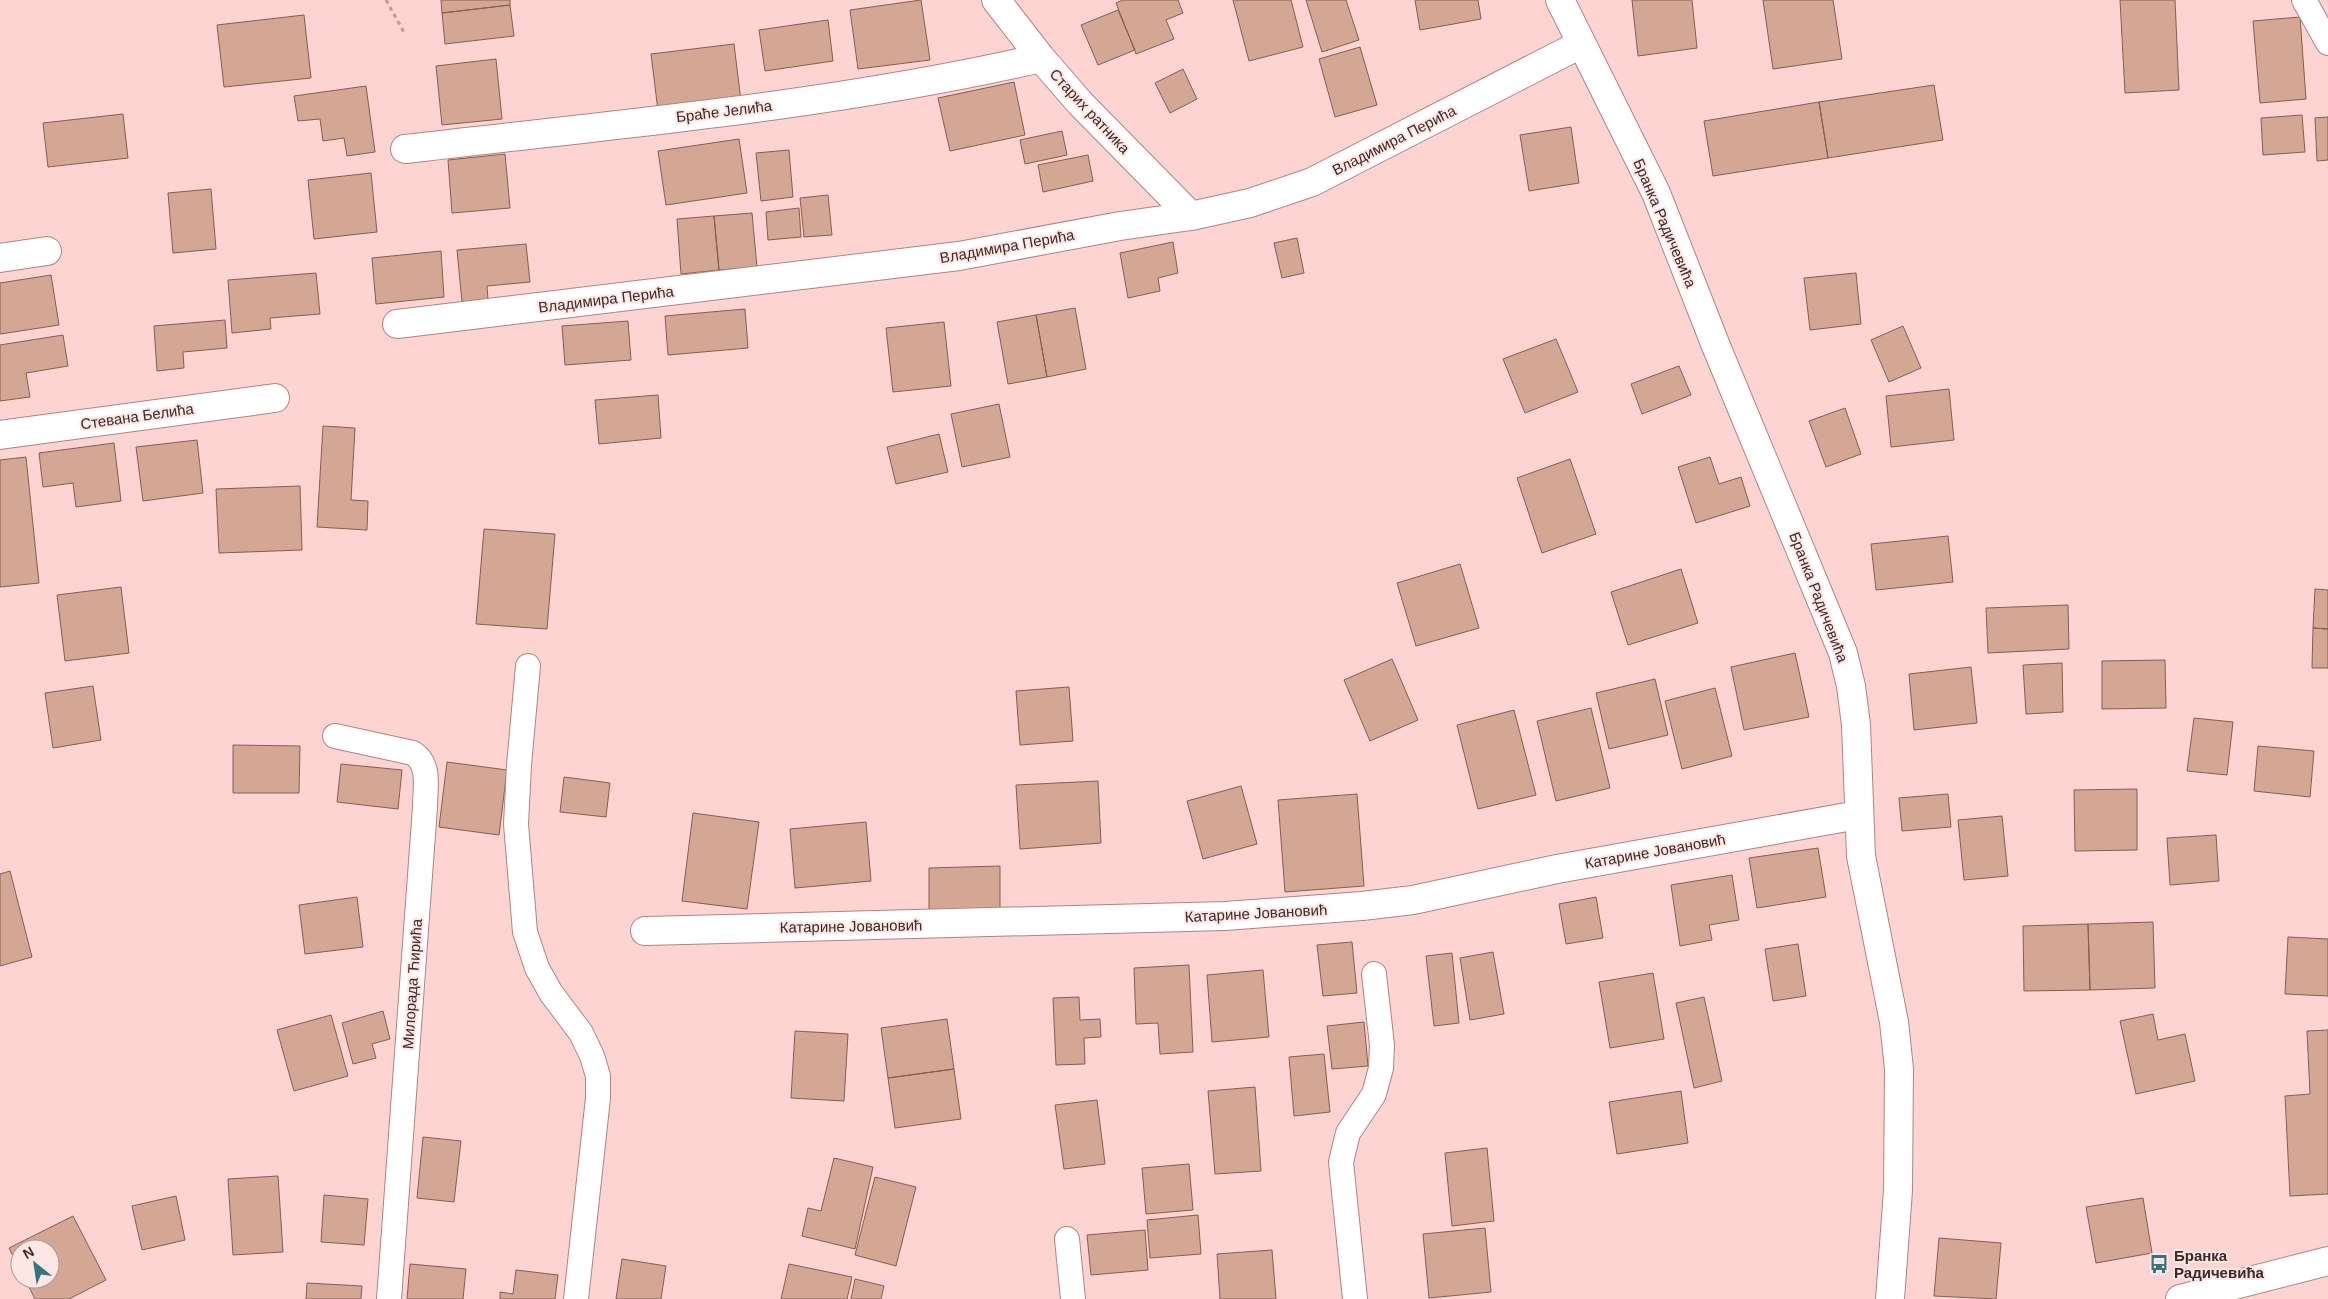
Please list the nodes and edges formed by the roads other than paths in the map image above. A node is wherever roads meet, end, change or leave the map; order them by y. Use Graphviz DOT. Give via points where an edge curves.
graph roads {
  1 [pos="996,0"];
  2 [pos="1560,0"];
  3 [pos="2304,0"];
  4 [pos="2328,43"];
  5 [pos="1581,44"];
  6 [pos="1041,58"];
  7 [pos="405,149"];
  8 [pos="1191,216"];
  9 [pos="47,251"];
  10 [pos="0,258"];
  11 [pos="397,324"];
  12 [pos="275,398"];
  13 [pos="0,435"];
  14 [pos="528,666"];
  15 [pos="334,736"];
  16 [pos="1858,815"];
  17 [pos="645,931"];
  18 [pos="1374,974"];
  19 [pos="1067,1239"];
  20 [pos="2328,1261"];
  21 [pos="389,1299"];
  22 [pos="576,1299"];
  23 [pos="1073,1299"];
  24 [pos="1355,1299"];
  25 [pos="1890,1299"];
  26 [pos="2180,1299"];
  1 -- 6 [label="street, Старих ратника"];
  2 -- 5 [label="street, Бранка Радичевића"];
  3 -- 4 [label="lane"];
  5 -- 8 [label="street, Владимира Перића" via="1312,182 1250,203"];
  5 -- 16 [label="street, Бранка Радичевића" via="1656,193 1843,653 1856,725"];
  6 -- 7 [label="street, Браће Јелића" via="978,73 814,101"];
  6 -- 8 [label="street, Старих ратника" via="1080,103"];
  8 -- 11 [label="street, Владимира Перића" via="959,256"];
  9 -- 10 [label="street"];
  12 -- 13 [label="street, Стевана Белића"];
  14 -- 22 [label="lane" via="516,824 525,932 537,968 551,993 582,1033 598,1076"];
  15 -- 21 [label="lane, Милорада Ћирића" via="412,753 422,760 425,768 425,817"];
  16 -- 17 [label="street, Катарине Јовановић" via="1557,869 1413,900 1362,906 1225,916"];
  16 -- 25 [label="street, Бранка Радичевића" via="1861,856 1894,1022 1899,1069 1898,1190"];
  18 -- 24 [label="lane" via="1382,1045 1381,1068 1374,1094 1348,1133 1341,1162"];
  19 -- 23 [label="lane"];
  20 -- 26 [label="street"];
}
